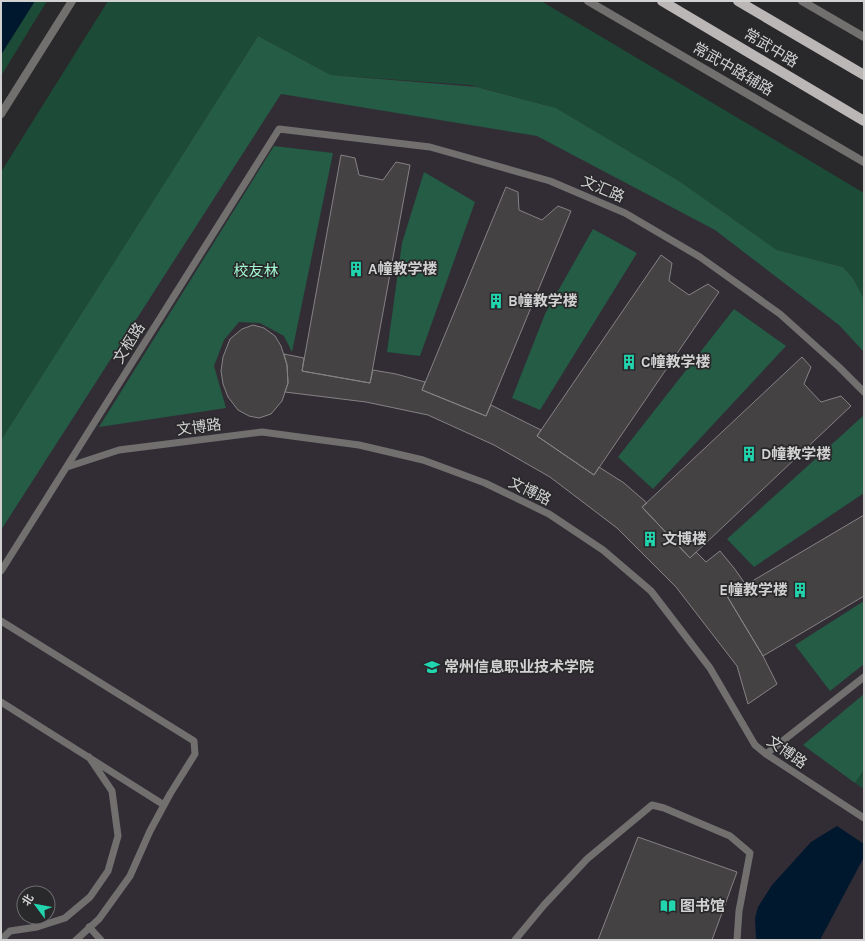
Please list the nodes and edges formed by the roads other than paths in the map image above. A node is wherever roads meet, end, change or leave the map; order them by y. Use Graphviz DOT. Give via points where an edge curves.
graph roads {
  1 [pos="72,1"];
  2 [pos="588,1"];
  3 [pos="662,1"];
  4 [pos="738,1"];
  5 [pos="802,1"];
  6 [pos="864,37"];
  7 [pos="864,75"];
  8 [pos="1,114"];
  9 [pos="864,121"];
  10 [pos="279,129"];
  11 [pos="864,162"];
  12 [pos="864,392"];
  13 [pos="67,467"];
  14 [pos="1,571"];
  15 [pos="1,620"];
  16 [pos="864,677"];
  17 [pos="1,702"];
  18 [pos="766,754"];
  19 [pos="89,757"];
  20 [pos="164,805"];
  21 [pos="864,818"];
  22 [pos="89,928"];
  23 [pos="1,940"];
  24 [pos="76,940"];
  25 [pos="101,940"];
  26 [pos="515,940"];
  27 [pos="737,940"];
  1 -- 8 [label="street"];
  2 -- 11 [label="street, 常武中路辅路"];
  3 -- 9 [label="main road, 常武中路"];
  4 -- 7 [label="main road, 常武中路"];
  5 -- 6 [label="street"];
  10 -- 12 [label="lane, 文汇路" via="430,147 550,181 625,213 700,257 780,314"];
  10 -- 13 [label="lane, 文枢路"];
  13 -- 14 [label="lane, 文枢路"];
  13 -- 18 [label="lane, 文博路" via="120,450 262,432 359,445 423,460 485,483 549,514 603,550 651,591 710,668 755,745"];
  15 -- 20 [label="lane" via="194,741 195,754"];
  16 -- 18 [label="lane"];
  17 -- 19 [label="lane"];
  18 -- 21 [label="lane, 文博路"];
  19 -- 20 [label="lane"];
  19 -- 23 [label="lane" via="112,791 118,836 108,871 90,898 65,918 10,932"];
  20 -- 22 [label="lane" via="130,876 99,919"];
  22 -- 24 [label="lane"];
  22 -- 25 [label="lane"];
  26 -- 27 [label="lane" via="587,859 652,805 730,836 750,853 739,911"];
}
